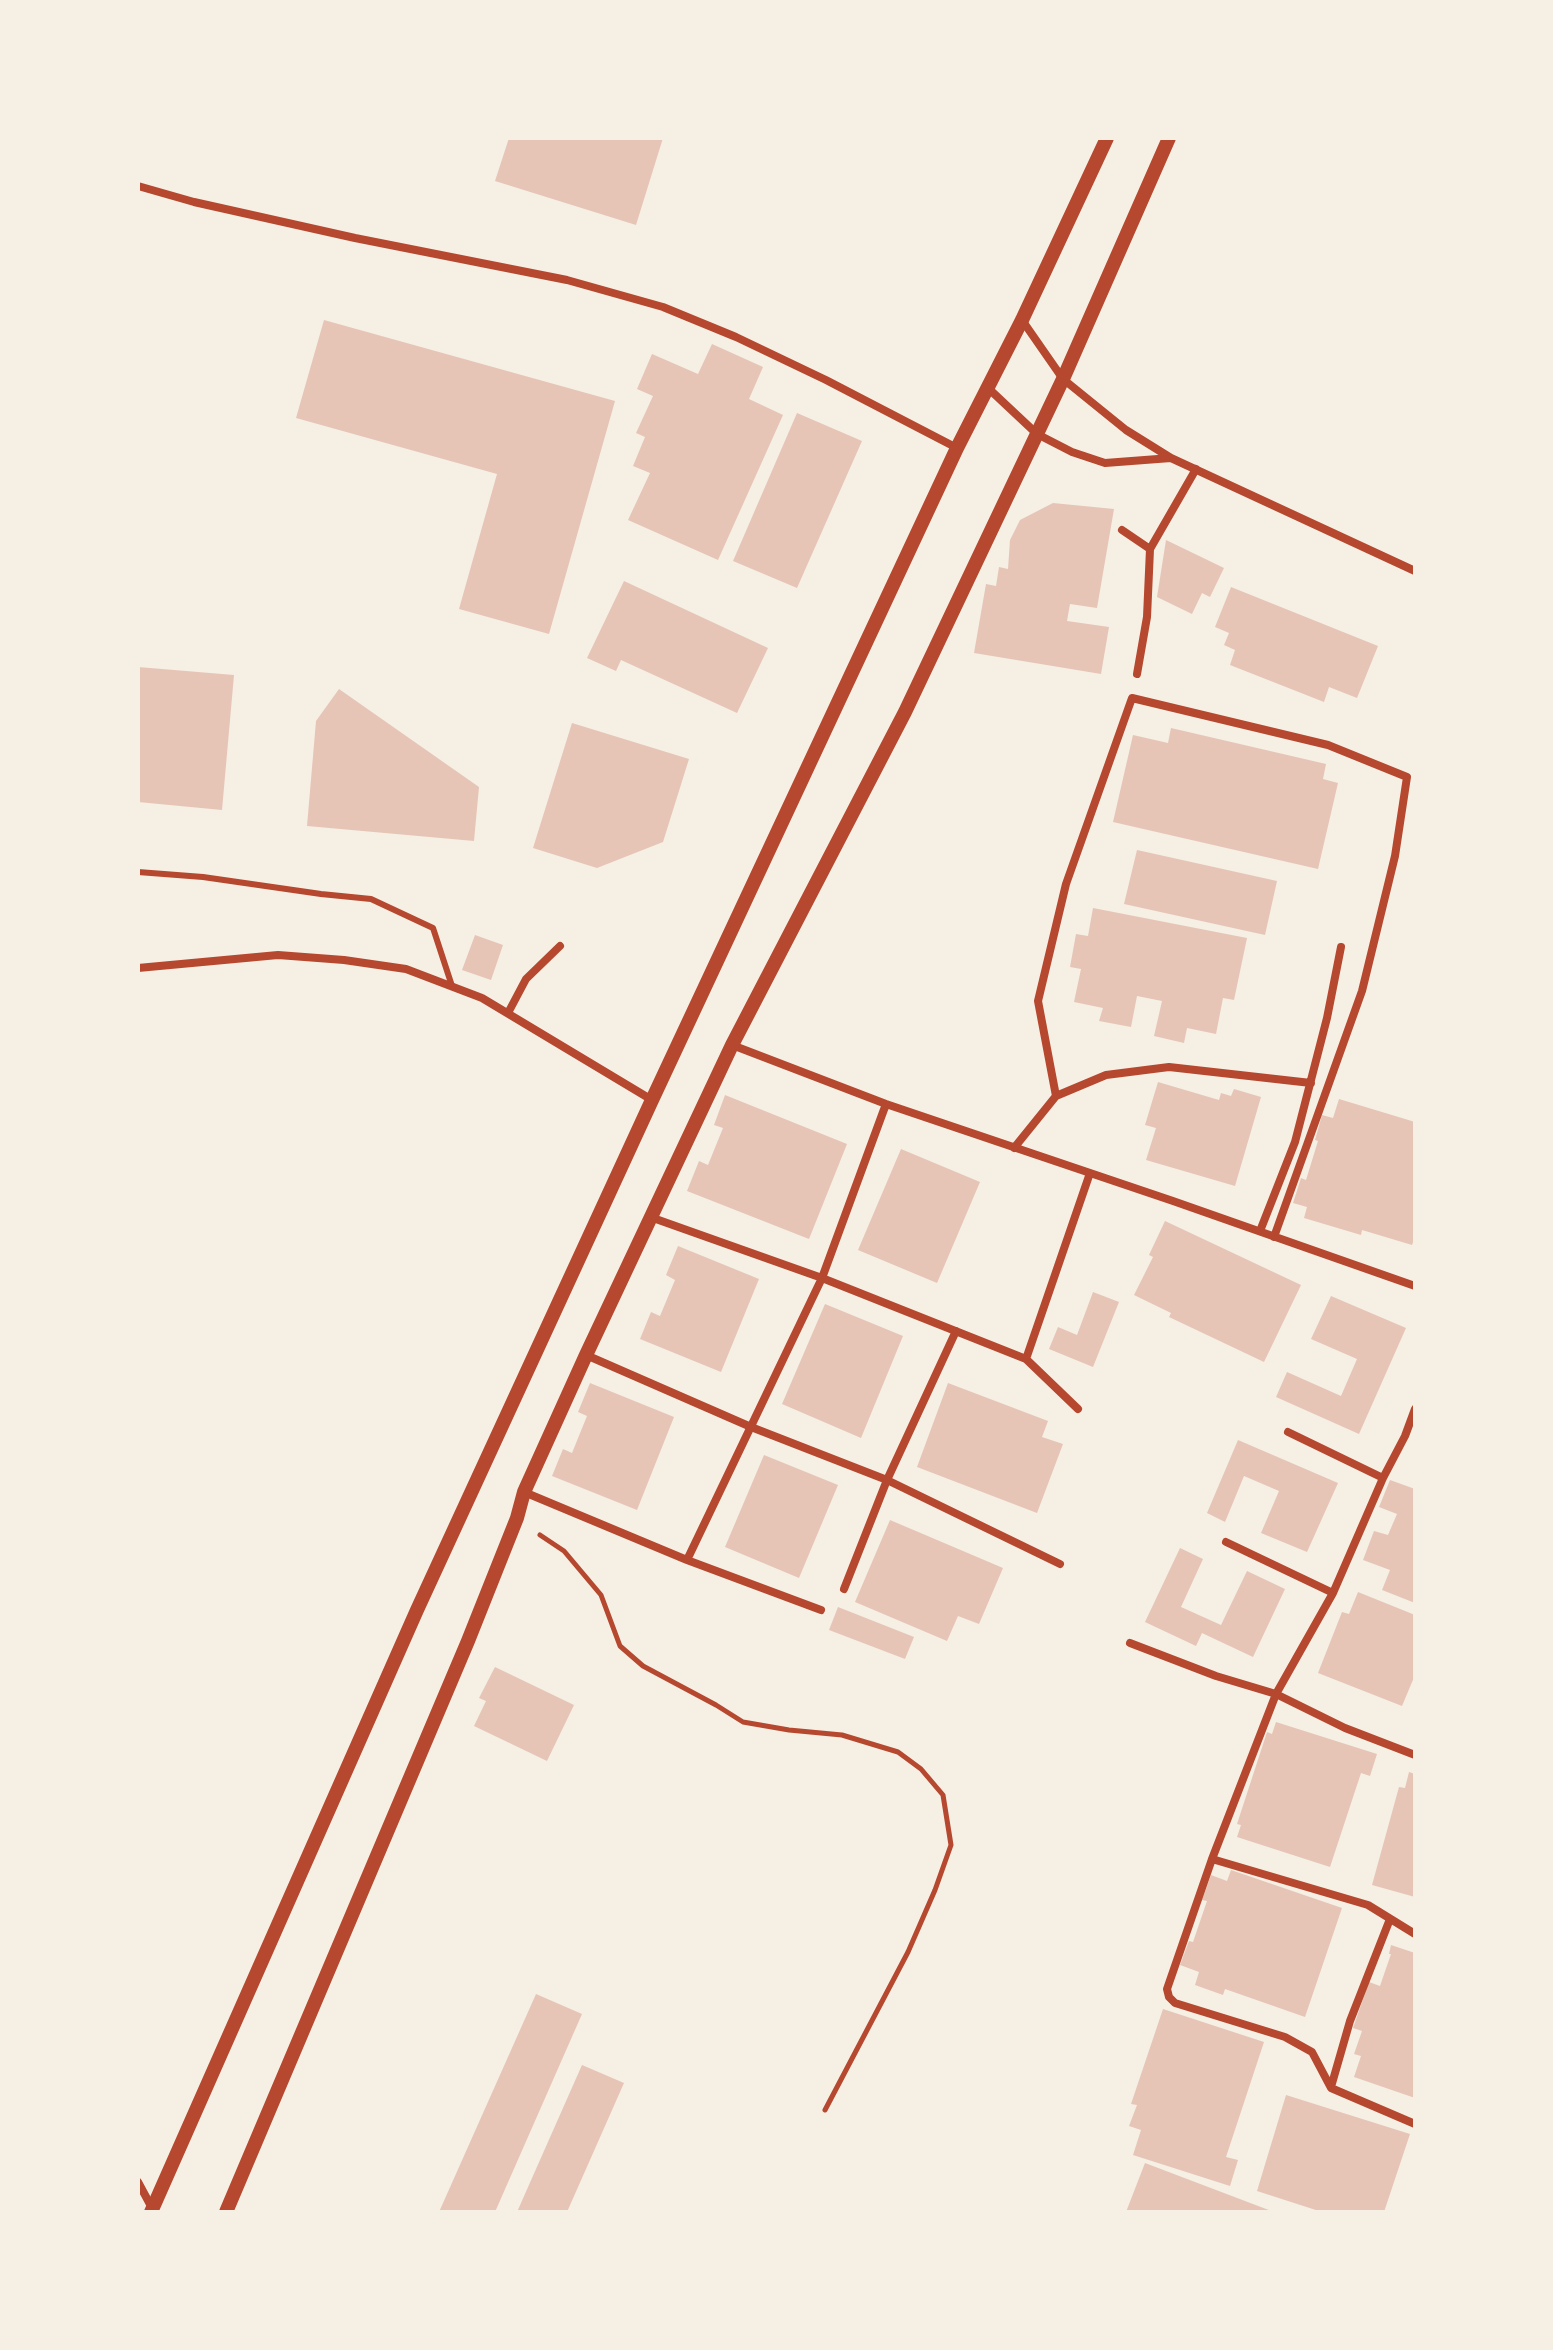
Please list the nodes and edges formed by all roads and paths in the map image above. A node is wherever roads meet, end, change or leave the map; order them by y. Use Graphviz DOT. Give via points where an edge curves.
graph roads {
  1 [pos="1107,138"];
  2 [pos="1169,138"];
  3 [pos="138,186"];
  4 [pos="1022,320"];
  5 [pos="1063,379"];
  6 [pos="988,388"];
  7 [pos="1037,434"];
  8 [pos="957,448"];
  9 [pos="1171,458"];
  10 [pos="1196,469"];
  11 [pos="1122,530"];
  12 [pos="1150,549"];
  13 [pos="1415,571"];
  14 [pos="1137,674"];
  15 [pos="138,872"];
  16 [pos="560,946"];
  17 [pos="1341,947"];
  18 [pos="138,968"];
  19 [pos="452,986"];
  20 [pos="508,1013"];
  21 [pos="732,1045"];
  22 [pos="1311,1083"];
  23 [pos="1056,1096"];
  24 [pos="652,1100"];
  25 [pos="886,1104"];
  26 [pos="1014,1148"];
  27 [pos="1090,1173"];
  28 [pos="653,1218"];
  29 [pos="1260,1231"];
  30 [pos="1274,1237"];
  31 [pos="822,1278"];
  32 [pos="1415,1286"];
  33 [pos="956,1331"];
  34 [pos="586,1355"];
  35 [pos="1026,1359"];
  36 [pos="1078,1409"];
  37 [pos="1415,1409"];
  38 [pos="751,1427"];
  39 [pos="1288,1432"];
  40 [pos="1405,1436"];
  41 [pos="1415,1439"];
  42 [pos="1383,1478"];
  43 [pos="887,1480"];
  44 [pos="524,1492"];
  45 [pos="517,1518"];
  46 [pos="1226,1542"];
  47 [pos="687,1560"];
  48 [pos="1060,1564"];
  49 [pos="844,1589"];
  50 [pos="1333,1593"];
  51 [pos="821,1610"];
  52 [pos="1130,1643"];
  53 [pos="1276,1694"];
  54 [pos="1415,1755"];
  55 [pos="1212,1859"];
  56 [pos="1390,1919"];
  57 [pos="1415,1934"];
  58 [pos="1331,2088"];
  59 [pos="825,2110"];
  60 [pos="1415,2124"];
  61 [pos="138,2182"];
  62 [pos="152,2210"];
  63 [pos="226,2212"];
  1 -- 4 [label="street"];
  2 -- 5 [label="street"];
  3 -- 8 [label="street" via="355,238 567,280 663,307 736,337"];
  4 -- 5 [label="street"];
  4 -- 6 [label="street"];
  5 -- 7 [label="street"];
  5 -- 9 [label="street"];
  6 -- 7 [label="street"];
  6 -- 8 [label="street"];
  7 -- 9 [label="street" via="1105,463"];
  7 -- 21 [label="street" via="905,712"];
  8 -- 24 [label="street"];
  9 -- 10 [label="street"];
  10 -- 12 [label="street"];
  10 -- 13 [label="street"];
  11 -- 12 [label="street"];
  12 -- 14 [label="street" via="1147,617"];
  15 -- 19 [label="lane" via="371,899 433,928"];
  16 -- 20 [label="street" via="526,979"];
  17 -- 22 [label="street"];
  18 -- 19 [label="street" via="278,955 406,969"];
  19 -- 20 [label="street"];
  20 -- 24 [label="street"];
  21 -- 25 [label="street"];
  21 -- 28 [label="street"];
  22 -- 23 [label="street" via="1169,1067 1106,1075"];
  22 -- 29 [label="street" via="1295,1142"];
  23 -- 26 [label="street"];
  23 -- 30 [label="street" via="1038,1001 1066,884 1132,698 1328,745 1407,777 1395,856 1362,991"];
  24 -- 62 [label="street" via="417,1610"];
  25 -- 26 [label="street"];
  25 -- 31 [label="street"];
  26 -- 27 [label="street"];
  27 -- 29 [label="street"];
  27 -- 35 [label="street"];
  28 -- 31 [label="street"];
  28 -- 34 [label="street"];
  29 -- 30 [label="street"];
  30 -- 32 [label="street"];
  31 -- 33 [label="street"];
  31 -- 38 [label="street"];
  33 -- 35 [label="street"];
  33 -- 43 [label="street"];
  34 -- 38 [label="street"];
  34 -- 44 [label="street"];
  35 -- 36 [label="street"];
  37 -- 40 [label="street"];
  38 -- 43 [label="street"];
  38 -- 47 [label="street"];
  39 -- 42 [label="street"];
  40 -- 41 [label="street"];
  40 -- 42 [label="street"];
  42 -- 50 [label="street"];
  43 -- 48 [label="street"];
  43 -- 49 [label="street"];
  44 -- 45 [label="street"];
  44 -- 47 [label="street"];
  45 -- 59 [label="path" via="564,1551 601,1595 620,1646 643,1666 743,1722 842,1735 898,1752 943,1795 951,1845 935,1890"];
  45 -- 63 [label="street"];
  46 -- 50 [label="street"];
  47 -- 51 [label="street"];
  50 -- 53 [label="street"];
  52 -- 53 [label="street"];
  53 -- 54 [label="street"];
  53 -- 55 [label="street"];
  55 -- 56 [label="street" via="1368,1905"];
  55 -- 58 [label="street" via="1167,1989 1169,1997 1285,2037 1312,2052"];
  56 -- 57 [label="street"];
  56 -- 58 [label="street" via="1350,2021"];
  58 -- 60 [label="street"];
  61 -- 62 [label="street"];
}
